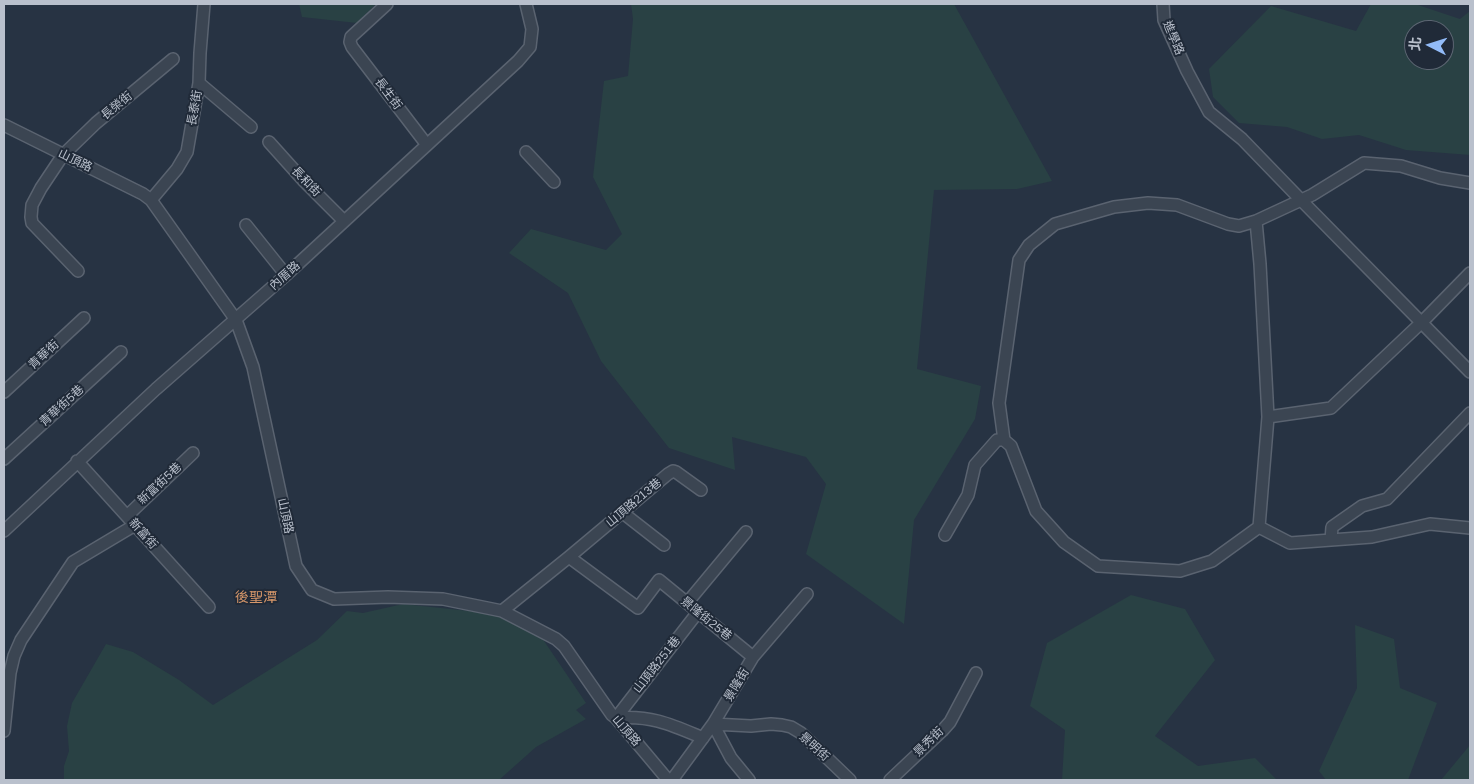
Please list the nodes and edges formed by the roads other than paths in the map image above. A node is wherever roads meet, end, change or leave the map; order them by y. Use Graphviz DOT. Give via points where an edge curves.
graph roads {
  1 [pos="204,4"];
  2 [pos="387,4"];
  3 [pos="526,4"];
  4 [pos="1163,4"];
  5 [pos="173,59"];
  6 [pos="199,83"];
  7 [pos="4,125"];
  8 [pos="251,127"];
  9 [pos="269,142"];
  10 [pos="427,145"];
  11 [pos="526,152"];
  12 [pos="63,155"];
  13 [pos="554,182"];
  14 [pos="1470,182"];
  15 [pos="151,200"];
  16 [pos="1300,200"];
  17 [pos="1256,220"];
  18 [pos="344,221"];
  19 [pos="246,225"];
  20 [pos="78,270"];
  21 [pos="1470,273"];
  22 [pos="286,276"];
  23 [pos="84,318"];
  24 [pos="236,320"];
  25 [pos="1422,322"];
  26 [pos="121,352"];
  27 [pos="1470,372"];
  28 [pos="4,392"];
  29 [pos="1470,413"];
  30 [pos="1268,418"];
  31 [pos="1004,440"];
  32 [pos="193,453"];
  33 [pos="4,459"];
  34 [pos="77,462"];
  35 [pos="701,490"];
  36 [pos="623,513"];
  37 [pos="126,516"];
  38 [pos="135,525"];
  39 [pos="1259,527"];
  40 [pos="1470,528"];
  41 [pos="4,531"];
  42 [pos="746,532"];
  43 [pos="945,534"];
  44 [pos="1331,540"];
  45 [pos="664,545"];
  46 [pos="569,557"];
  47 [pos="807,594"];
  48 [pos="687,603"];
  49 [pos="209,607"];
  50 [pos="502,611"];
  51 [pos="698,612"];
  52 [pos="753,657"];
  53 [pos="976,673"];
  54 [pos="616,718"];
  55 [pos="713,724"];
  56 [pos="4,731"];
  57 [pos="703,738"];
  58 [pos="668,780"];
  59 [pos="672,780"];
  60 [pos="750,780"];
  61 [pos="850,780"];
  62 [pos="890,780"];
  1 -- 6 [label="street, 長泰街"];
  2 -- 10 [label="street, 長生街" via="351,37 350,42"];
  3 -- 10 [label="street, 內厝路" via="532,28 530,47"];
  4 -- 16 [label="street, 進學路" via="1164,20 1209,112 1242,139"];
  5 -- 12 [label="street, 長榮街" via="96,122"];
  6 -- 8 [label="street"];
  6 -- 15 [label="street, 長泰街" via="187,152"];
  7 -- 12 [label="street, 山頂路"];
  9 -- 18 [label="street, 長和街"];
  10 -- 18 [label="street, 內厝路"];
  11 -- 13 [label="street"];
  12 -- 15 [label="street, 山頂路"];
  12 -- 20 [label="street, 長榮街" via="40,188 32,205 31,217 32,223"];
  14 -- 16 [label="street" via="1440,178 1401,166 1364,163"];
  15 -- 24 [label="street, 山頂路"];
  16 -- 17 [label="street"];
  16 -- 25 [label="street, 進學路"];
  17 -- 30 [label="street"];
  17 -- 31 [label="street" via="1239,226 1177,205 1148,203 1114,207 1055,224 1029,245 1019,260 1000,403"];
  18 -- 22 [label="street, 內厝路"];
  19 -- 22 [label="street"];
  21 -- 25 [label="street"];
  22 -- 24 [label="street, 內厝路"];
  23 -- 28 [label="street, 青華街"];
  24 -- 34 [label="street, 內厝路"];
  24 -- 50 [label="street, 山頂路" via="252,367 296,566 312,590 334,599 443,599"];
  25 -- 27 [label="street, 進學路"];
  25 -- 30 [label="street" via="1331,408"];
  26 -- 33 [label="street, 青華街5巷"];
  29 -- 44 [label="street" via="1387,499 1362,506 1332,527"];
  30 -- 39 [label="street"];
  31 -- 39 [label="street" via="1011,446 1036,511 1064,542 1098,566 1180,571 1212,561"];
  31 -- 43 [label="street" via="997,440 975,465 968,495"];
  32 -- 37 [label="street, 新富街5巷"];
  34 -- 37 [label="street, 新富街"];
  34 -- 41 [label="street, 內厝路"];
  35 -- 36 [label="street, 山頂路213巷" via="673,472"];
  36 -- 45 [label="street"];
  36 -- 46 [label="street, 山頂路213巷"];
  37 -- 38 [label="street, 新富街"];
  38 -- 49 [label="street, 新富街"];
  38 -- 56 [label="street" via="73,562 21,640 10,672"];
  39 -- 44 [label="street" via="1290,543"];
  40 -- 44 [label="street" via="1430,524 1372,537"];
  42 -- 48 [label="street"];
  46 -- 48 [label="street, 景隆街25巷" via="638,608 659,580"];
  46 -- 50 [label="street, 山頂路213巷"];
  47 -- 52 [label="street, 景隆街"];
  48 -- 51 [label="street, 景隆街25巷"];
  50 -- 54 [label="street, 山頂路" via="564,646"];
  51 -- 52 [label="street, 景隆街25巷"];
  51 -- 54 [label="street, 山頂路251巷"];
  52 -- 55 [label="street, 景隆街"];
  53 -- 62 [label="street, 景秀街" via="946,726"];
  54 -- 57 [label="street" via="665,722"];
  54 -- 58 [label="street, 山頂路"];
  55 -- 57 [label="street, 景隆街"];
  55 -- 60 [label="street" via="731,758"];
  55 -- 61 [label="street, 景明街" via="791,727"];
  57 -- 59 [label="street, 景隆街"];
}
